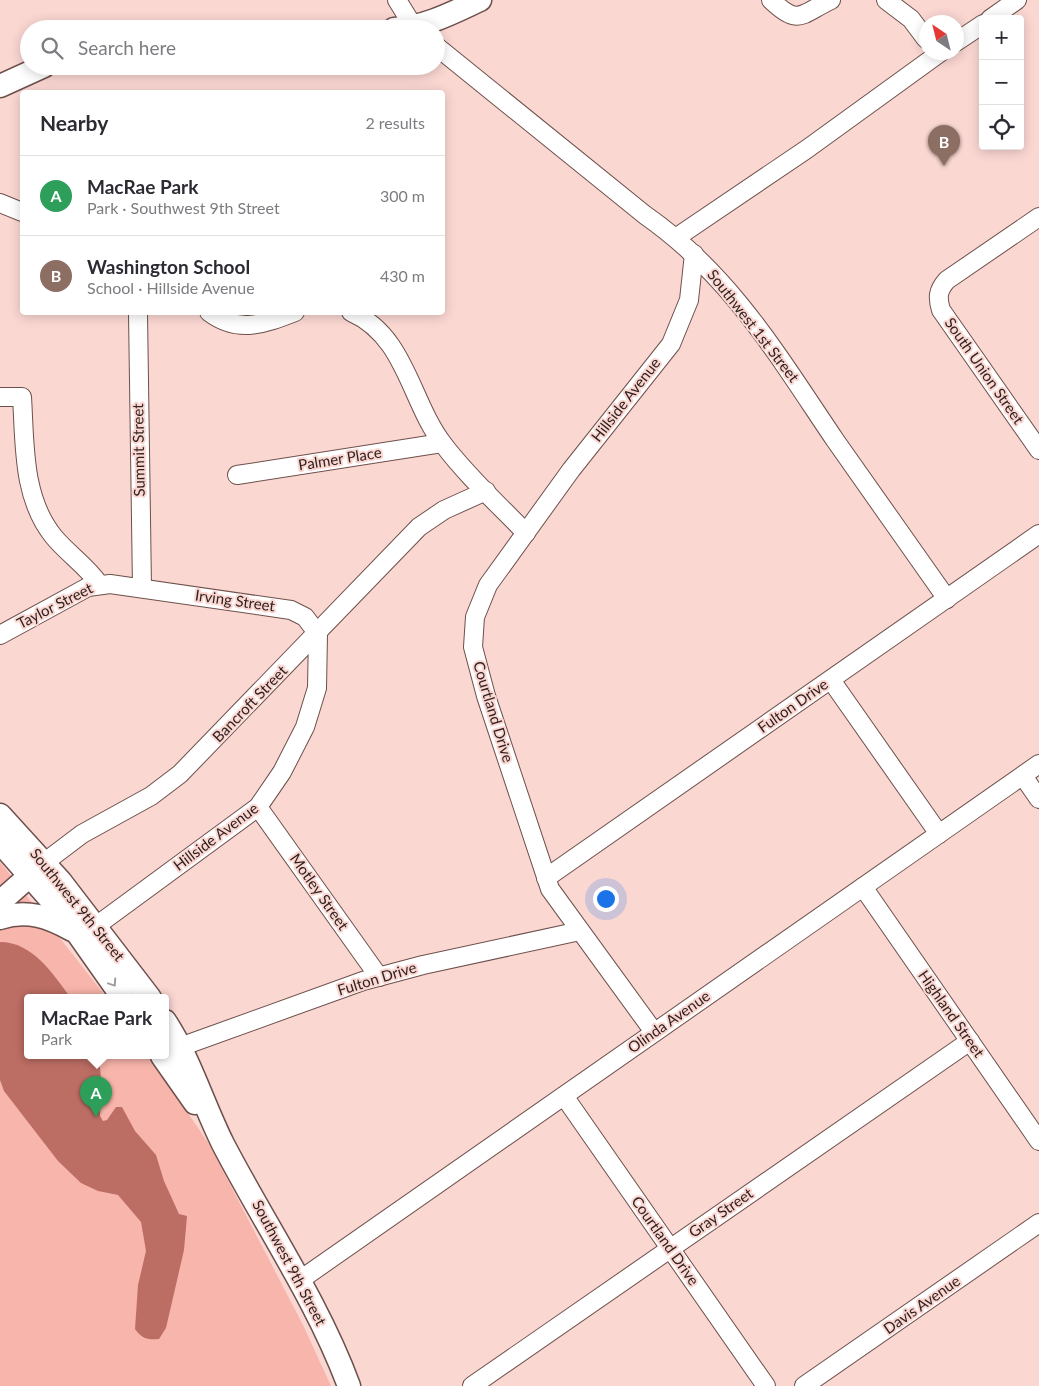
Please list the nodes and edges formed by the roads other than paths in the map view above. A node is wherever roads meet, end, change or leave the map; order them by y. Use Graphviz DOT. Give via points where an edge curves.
graph roads {
  1 [pos="397,0"];
  2 [pos="480,0"];
  3 [pos="770,0"];
  4 [pos="831,0"];
  5 [pos="886,0"];
  6 [pos="1017,0"];
  7 [pos="996,15"];
  8 [pos="405,20"];
  9 [pos="436,20"];
  10 [pos="979,27"];
  11 [pos="919,30"];
  12 [pos="964,37"];
  13 [pos="445,53"];
  14 [pos="929,60"];
  15 [pos="24,75"];
  16 [pos="0,86"];
  17 [pos="0,203"];
  18 [pos="20,211"];
  19 [pos="1039,217"];
  20 [pos="677,237"];
  21 [pos="694,254"];
  22 [pos="138,315"];
  23 [pos="213,315"];
  24 [pos="287,315"];
  25 [pos="358,315"];
  26 [pos="0,397"];
  27 [pos="442,443"];
  28 [pos="1039,450"];
  29 [pos="237,475"];
  30 [pos="486,491"];
  31 [pos="526,533"];
  32 [pos="1039,534"];
  33 [pos="99,584"];
  34 [pos="142,588"];
  35 [pos="947,599"];
  36 [pos="0,634"];
  37 [pos="318,634"];
  38 [pos="831,680"];
  39 [pos="1039,764"];
  40 [pos="1022,776"];
  41 [pos="1039,799"];
  42 [pos="258,806"];
  43 [pos="0,815"];
  44 [pos="939,834"];
  45 [pos="0,842"];
  46 [pos="38,869"];
  47 [pos="546,878"];
  48 [pos="863,886"];
  49 [pos="0,902"];
  50 [pos="0,918"];
  51 [pos="96,926"];
  52 [pos="580,931"];
  53 [pos="97,959"];
  54 [pos="379,977"];
  55 [pos="120,994"];
  56 [pos="147,994"];
  57 [pos="654,1032"];
  58 [pos="970,1041"];
  59 [pos="171,1052"];
  60 [pos="564,1096"];
  61 [pos="1039,1141"];
  62 [pos="1039,1223"];
  63 [pos="670,1248"];
  64 [pos="300,1280"];
  65 [pos="349,1386"];
  66 [pos="472,1386"];
  67 [pos="766,1386"];
  68 [pos="804,1386"];
  1 -- 8 [label="street"];
  2 -- 9 [label="main road"];
  3 -- 4 [label="street" via="792,17 803,15"];
  5 -- 11 [label="street" via="911,19"];
  6 -- 7 [label="street"];
  10 -- 12 [label="street"];
  13 -- 20 [label="street, Southwest 1st Street"];
  14 -- 20 [label="street" via="807,149"];
  15 -- 16 [label="main road"];
  17 -- 18 [label="street"];
  19 -- 28 [label="street, South Union Street" via="947,280 940,288 937,300"];
  20 -- 21 [label="street, Southwest 1st Street"];
  21 -- 31 [label="street, Hillside Avenue" via="689,300 670,344"];
  21 -- 35 [label="street, Southwest 1st Street" via="722,281 777,353"];
  22 -- 34 [label="street, Summit Street"];
  23 -- 24 [label="street" via="229,324 248,327"];
  25 -- 27 [label="street" via="383,334 406,370 428,421"];
  26 -- 33 [label="street" via="22,397 29,487 37,510 54,538"];
  27 -- 29 [label="street, Palmer Place"];
  27 -- 30 [label="street"];
  30 -- 31 [label="street"];
  30 -- 37 [label="street, Bancroft Street" via="444,510 418,527"];
  31 -- 47 [label="street, Courtland Drive" via="481,598 475,617 473,647"];
  32 -- 35 [label="street, Fulton Drive"];
  33 -- 34 [label="street, Taylor Street"];
  33 -- 36 [label="street, Taylor Street"];
  34 -- 37 [label="street, Irving Street" via="291,610 305,617"];
  35 -- 38 [label="street, Fulton Drive"];
  37 -- 42 [label="street, Hillside Avenue" via="317,688 305,727 282,772"];
  37 -- 46 [label="street, Bancroft Street" via="180,774 151,796 82,834"];
  38 -- 44 [label="street"];
  38 -- 47 [label="street, Fulton Drive"];
  39 -- 40 [label="street, Olinda Avenue"];
  40 -- 41 [label="street"];
  40 -- 44 [label="street, Olinda Avenue"];
  42 -- 51 [label="street, Hillside Avenue"];
  42 -- 54 [label="street, Motley Street"];
  43 -- 46 [label="main road, Southwest 9th Street"];
  44 -- 48 [label="street, Olinda Avenue"];
  45 -- 46 [label="main road, Southwest 9th Street"];
  46 -- 49 [label="main road, Bancroft Street"];
  46 -- 51 [label="main road, Southwest 9th Street"];
  46 -- 53 [label="main road, Southwest 9th Street"];
  47 -- 52 [label="street, Courtland Drive" via="550,889"];
  48 -- 57 [label="street, Olinda Avenue"];
  48 -- 58 [label="street, Highland Street"];
  50 -- 53 [label="main road" via="29,914 49,917 78,933"];
  51 -- 56 [label="main road, Southwest 9th Street"];
  52 -- 54 [label="street, Fulton Drive"];
  52 -- 57 [label="street, Courtland Drive"];
  53 -- 55 [label="main road, Southwest 9th Street, one-way"];
  54 -- 59 [label="street, Fulton Drive"];
  57 -- 60 [label="street, Olinda Avenue"];
  58 -- 61 [label="street, Highland Street"];
  58 -- 63 [label="street, Gray Street"];
  59 -- 64 [label="main road, Southwest 9th Street"];
  60 -- 63 [label="street, Courtland Drive"];
  60 -- 64 [label="street, Olinda Avenue"];
  62 -- 68 [label="street, Davis Avenue"];
  63 -- 66 [label="street, Gray Street"];
  63 -- 67 [label="street, Courtland Drive"];
  64 -- 65 [label="main road, Southwest 9th Street" via="337,1354"];
}
